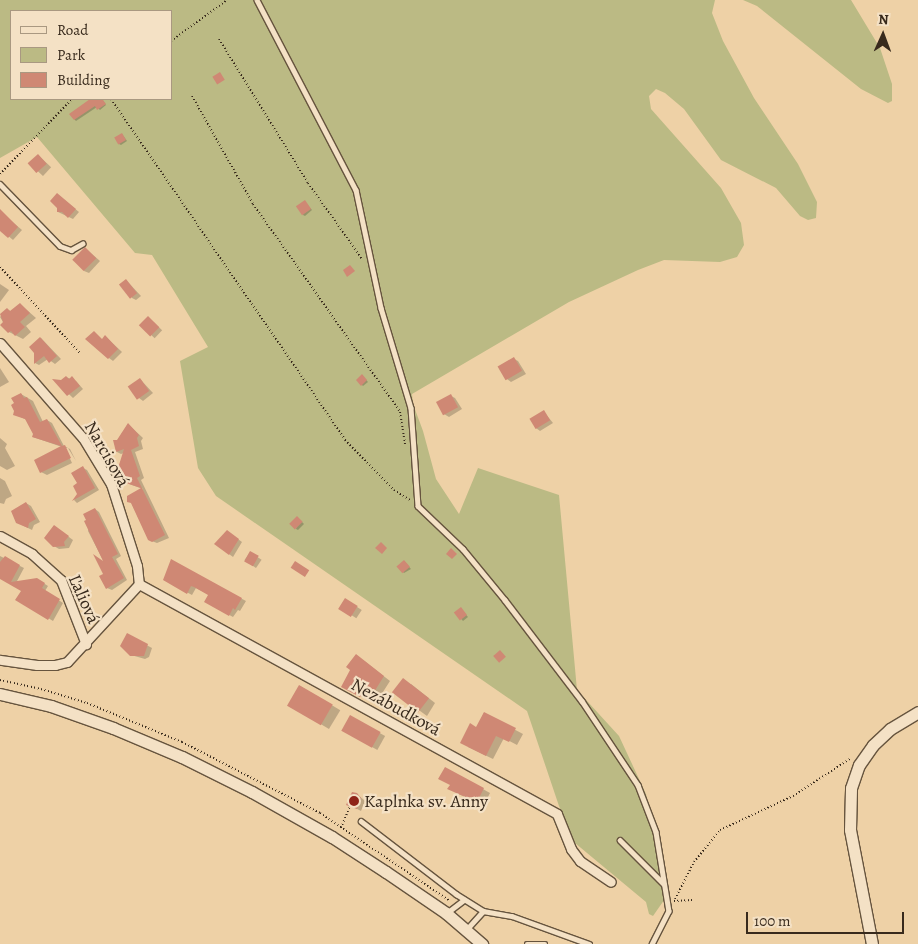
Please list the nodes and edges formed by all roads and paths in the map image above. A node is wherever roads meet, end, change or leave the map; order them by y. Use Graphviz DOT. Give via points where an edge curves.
graph roads {
  1 [pos="226,0"];
  2 [pos="257,0"];
  3 [pos="218,39"];
  4 [pos="172,40"];
  5 [pos="192,96"];
  6 [pos="71,100"];
  7 [pos="112,100"];
  8 [pos="0,174"];
  9 [pos="0,184"];
  10 [pos="82,244"];
  11 [pos="363,260"];
  12 [pos="0,267"];
  13 [pos="0,343"];
  14 [pos="80,353"];
  15 [pos="406,448"];
  16 [pos="418,506"];
  17 [pos="0,536"];
  18 [pos="139,584"];
  19 [pos="86,644"];
  20 [pos="0,660"];
  21 [pos="0,694"];
  22 [pos="918,712"];
  23 [pos="865,754"];
  24 [pos="350,808"];
  25 [pos="361,821"];
  26 [pos="340,828"];
  27 [pos="620,840"];
  28 [pos="612,882"];
  29 [pos="665,885"];
  30 [pos="464,900"];
  31 [pos="692,900"];
  32 [pos="674,901"];
  33 [pos="483,910"];
  34 [pos="669,911"];
  35 [pos="446,913"];
  36 [pos="466,930"];
  37 [pos="482,944"];
  38 [pos="527,944"];
  39 [pos="544,944"];
  40 [pos="589,944"];
  41 [pos="652,944"];
  42 [pos="872,944"];
  1 -- 4 [label="path"];
  2 -- 16 [label="lane" via="356,190 381,308 411,408"];
  3 -- 11 [label="path" via="308,183"];
  5 -- 15 [label="path" via="253,204 400,412"];
  6 -- 8 [label="path"];
  7 -- 16 [label="path" via="345,440 394,490"];
  9 -- 10 [label="lane" via="60,246 71,250"];
  12 -- 14 [label="path"];
  13 -- 18 [label="street, Narcisová" via="83,438 111,484 137,566"];
  16 -- 29 [label="lane" via="463,549 505,600 582,701 638,785 656,832"];
  17 -- 19 [label="street, Ľaliová" via="32,554 61,580"];
  18 -- 19 [label="street"];
  18 -- 28 [label="street, Nezábudková" via="557,814 571,849 580,860"];
  19 -- 20 [label="street" via="67,662 55,665"];
  21 -- 35 [label="main road" via="51,706 113,728 215,773 332,837"];
  22 -- 23 [label="main road" via="880,737"];
  23 -- 32 [label="path" via="846,759 794,796 720,830 694,862"];
  23 -- 42 [label="main road" via="850,788 849,816"];
  24 -- 26 [label="path"];
  25 -- 30 [label="lane"];
  27 -- 29 [label="lane"];
  29 -- 34 [label="lane"];
  30 -- 33 [label="lane"];
  30 -- 35 [label="lane"];
  31 -- 32 [label="path"];
  32 -- 34 [label="path"];
  33 -- 36 [label="lane"];
  33 -- 40 [label="lane" via="512,916"];
  34 -- 41 [label="lane"];
  35 -- 36 [label="main road"];
  36 -- 37 [label="main road"];
  38 -- 39 [label="lane"];
}
